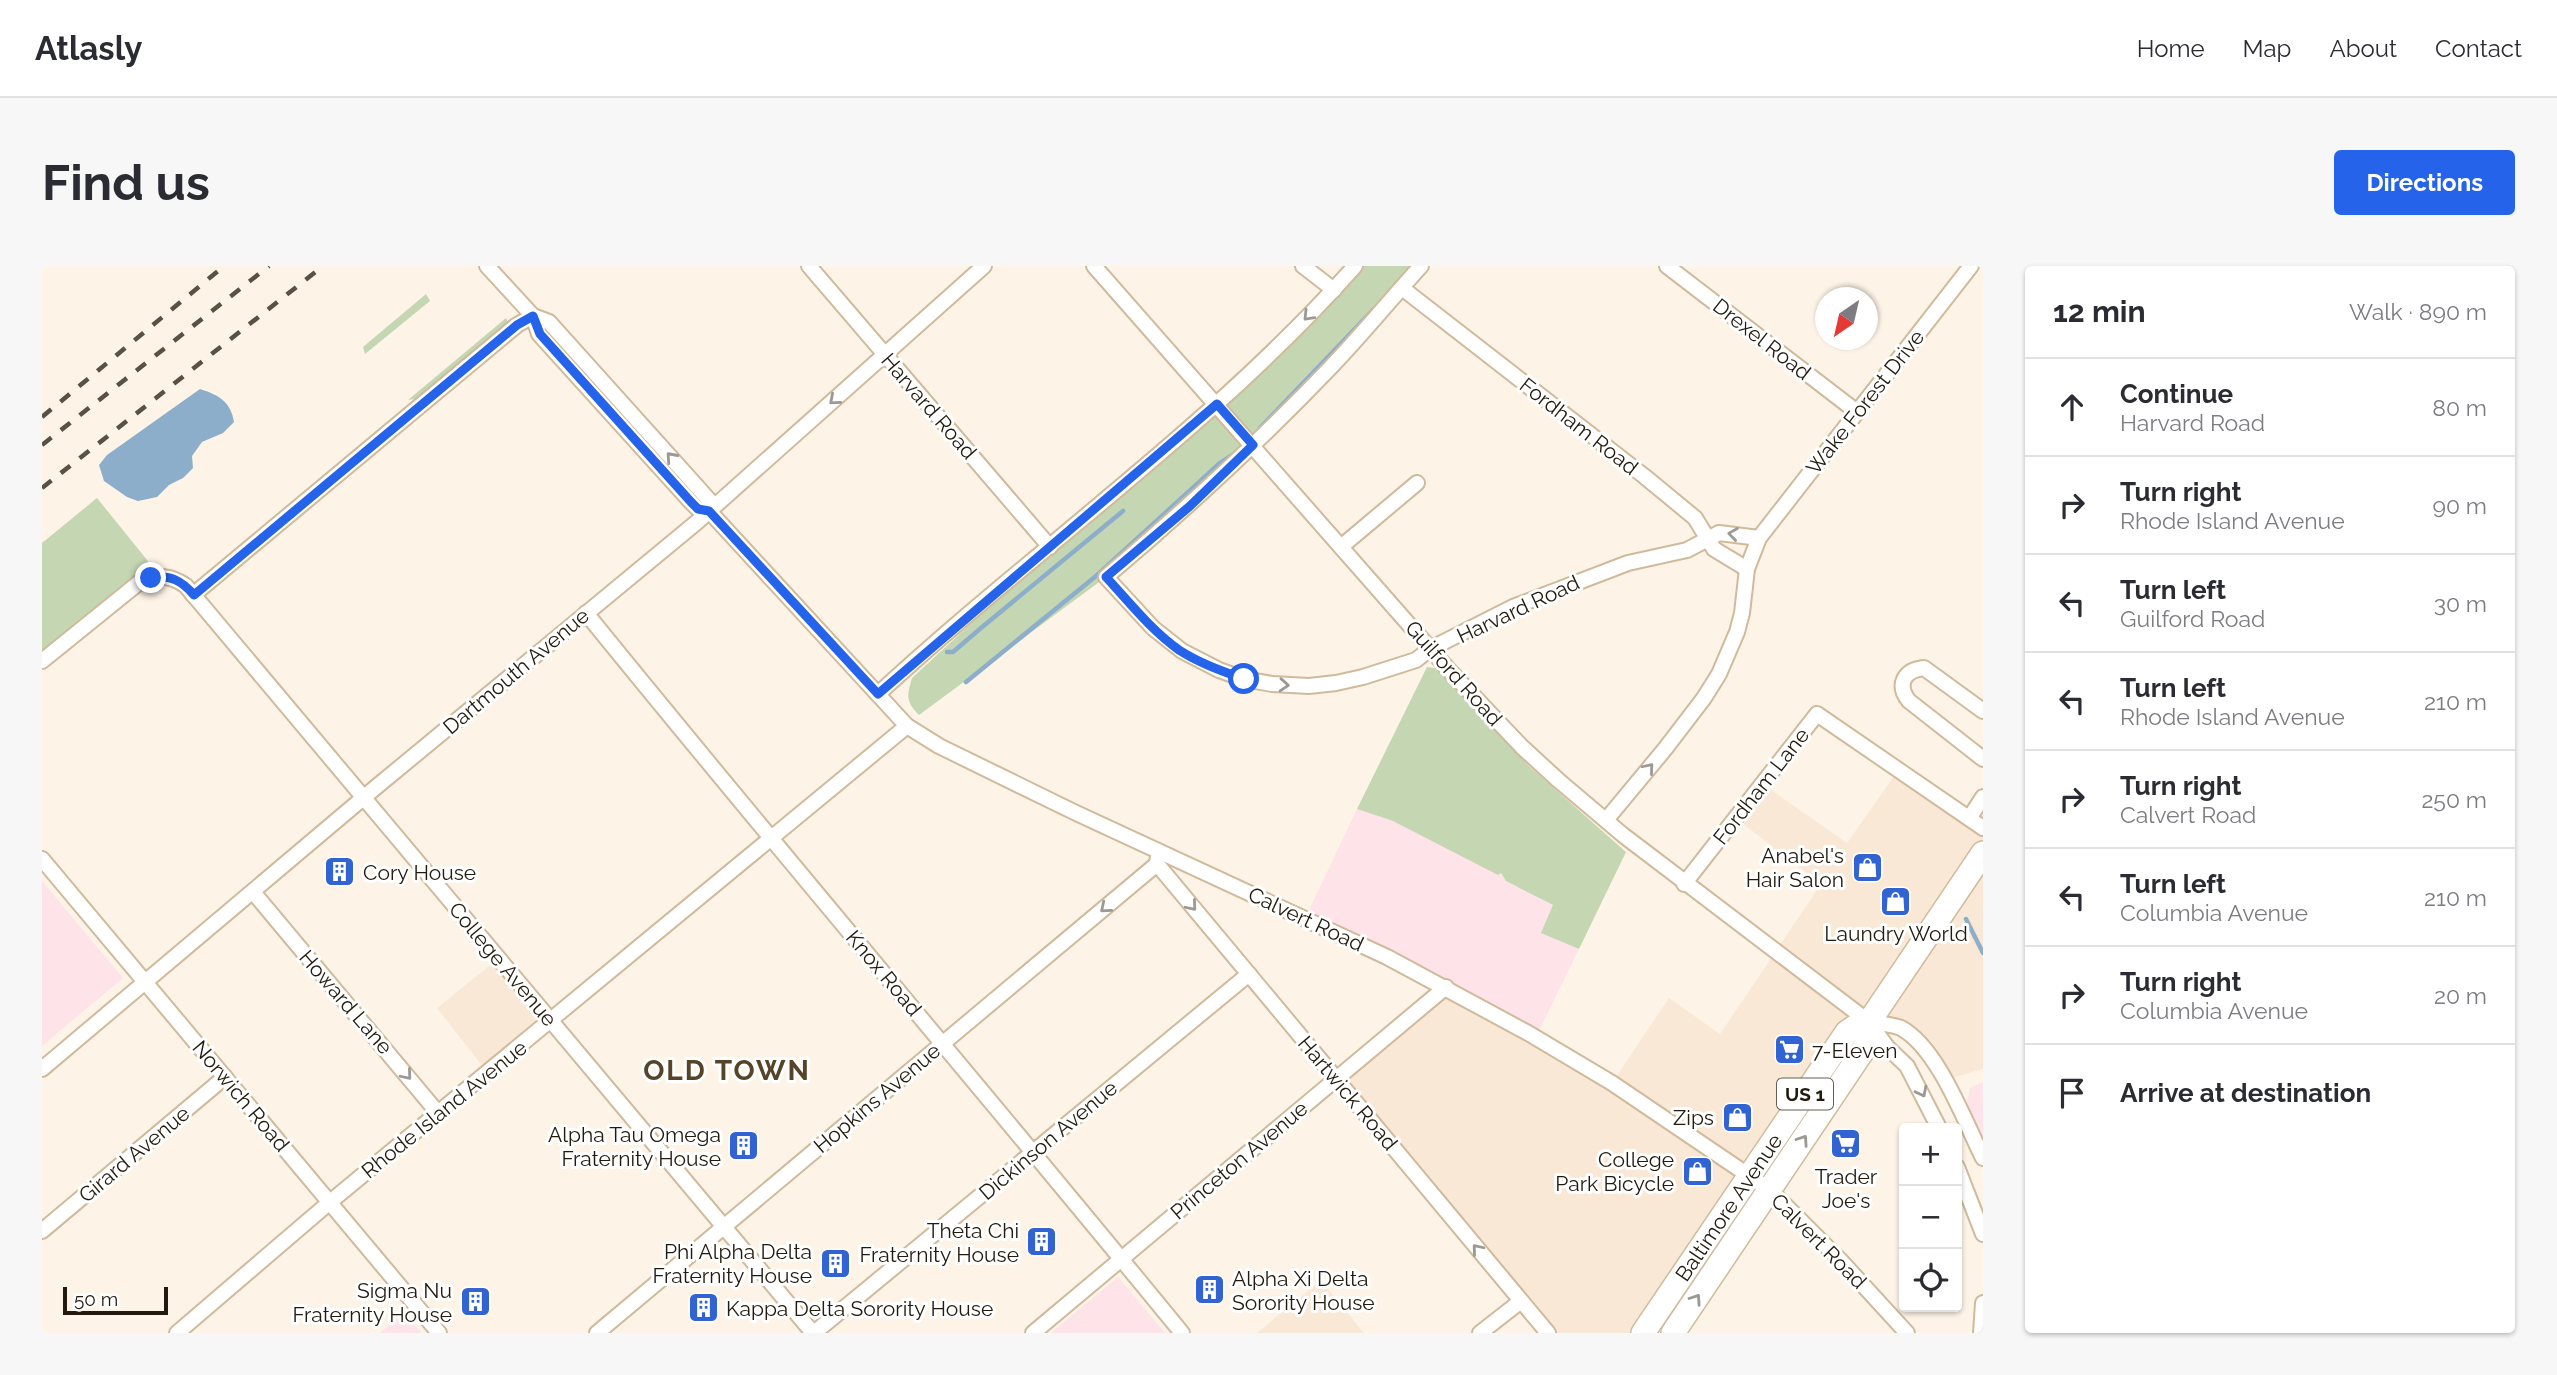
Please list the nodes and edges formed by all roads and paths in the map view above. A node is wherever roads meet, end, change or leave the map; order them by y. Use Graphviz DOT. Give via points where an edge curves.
graph roads {
  1 [pos="488,266"];
  2 [pos="809,266"];
  3 [pos="984,266"];
  4 [pos="1094,266"];
  5 [pos="1303,266"];
  6 [pos="1355,266"];
  7 [pos="1421,266"];
  8 [pos="1667,266"];
  9 [pos="1971,266"];
  10 [pos="1402,288"];
  11 [pos="1334,290"];
  12 [pos="533,316"];
  13 [pos="885,355"];
  14 [pos="1217,404"];
  15 [pos="1857,412"];
  16 [pos="1253,445"];
  17 [pos="1417,483"];
  18 [pos="709,511"];
  19 [pos="1708,538"];
  20 [pos="1759,538"];
  21 [pos="1342,546"];
  22 [pos="1050,547"];
  23 [pos="1747,569"];
  24 [pos="194,595"];
  25 [pos="586,613"];
  26 [pos="1430,649"];
  27 [pos="42,661"];
  28 [pos="878,694"];
  29 [pos="1983,711"];
  30 [pos="907,726"];
  31 [pos="1983,759"];
  32 [pos="364,797"];
  33 [pos="1983,797"];
  34 [pos="1970,817"];
  35 [pos="1606,820"];
  36 [pos="1983,828"];
  37 [pos="770,839"];
  38 [pos="1983,853"];
  39 [pos="1158,857"];
  40 [pos="42,859"];
  41 [pos="1684,884"];
  42 [pos="253,892"];
  43 [pos="1249,974"];
  44 [pos="146,983"];
  45 [pos="1446,988"];
  46 [pos="550,1022"];
  47 [pos="1869,1022"];
  48 [pos="943,1043"];
  49 [pos="42,1069"];
  50 [pos="225,1077"];
  51 [pos="1336,1079"];
  52 [pos="438,1113"];
  53 [pos="1936,1123"];
  54 [pos="1032,1153"];
  55 [pos="1983,1158"];
  56 [pos="1750,1176"];
  57 [pos="1962,1178"];
  58 [pos="1770,1190"];
  59 [pos="330,1202"];
  60 [pos="723,1226"];
  61 [pos="42,1231"];
  62 [pos="1983,1234"];
  63 [pos="1122,1259"];
  64 [pos="1521,1301"];
  65 [pos="1983,1303"];
  66 [pos="177,1333"];
  67 [pos="439,1333"];
  68 [pos="597,1333"];
  69 [pos="813,1333"];
  70 [pos="1033,1333"];
  71 [pos="1182,1333"];
  72 [pos="1480,1333"];
  73 [pos="1548,1333"];
  74 [pos="1643,1333"];
  75 [pos="1673,1333"];
  76 [pos="1907,1333"];
  77 [pos="1980,1333"];
  1 -- 12 [label="street, Calvert Road"];
  2 -- 13 [label="street, Harvard Road"];
  3 -- 13 [label="street, Dartmouth Avenue"];
  4 -- 14 [label="street, Guilford Road"];
  5 -- 11 [label="street"];
  6 -- 11 [label="street"];
  7 -- 10 [label="street"];
  8 -- 15 [label="street, Drexel Road"];
  9 -- 15 [label="street, Wake Forest Drive"];
  10 -- 16 [label="street"];
  10 -- 19 [label="street, Fordham Road" via="1654,484 1695,518"];
  11 -- 14 [label="street, one-way"];
  12 -- 18 [label="street, Calvert Road" via="540,334 691,502"];
  12 -- 24 [label="street"];
  13 -- 18 [label="street, Dartmouth Avenue, one-way"];
  13 -- 22 [label="street, Harvard Road"];
  14 -- 16 [label="street, Guilford Road"];
  14 -- 22 [label="street"];
  15 -- 20 [label="street, Wake Forest Drive"];
  16 -- 21 [label="street, Guilford Road"];
  16 -- 26 [label="street, Harvard Road, one-way" via="1106,577 1153,628 1182,651 1244,679 1291,686 1336,683 1416,660"];
  17 -- 21 [label="street"];
  18 -- 25 [label="street, Dartmouth Avenue"];
  18 -- 28 [label="street, Calvert Road"];
  20 -- 19 [label="street, one-way" via="1719,533"];
  19 -- 23 [label="street" via="1714,549"];
  19 -- 26 [label="street, Harvard Road" via="1687,550 1628,563 1563,586"];
  20 -- 23 [label="street, Wake Forest Drive"];
  21 -- 26 [label="street, Guilford Road"];
  22 -- 28 [label="street"];
  35 -- 23 [label="street, one-way" via="1719,674 1742,614"];
  24 -- 27 [label="street, College Avenue" via="169,576 141,581"];
  24 -- 32 [label="street, College Avenue"];
  25 -- 32 [label="street, Dartmouth Avenue"];
  25 -- 37 [label="street, Knox Road"];
  26 -- 35 [label="street, Guilford Road" via="1522,747"];
  28 -- 30 [label="street, Calvert Road"];
  29 -- 31 [label="street" via="1924,668 1904,678 1902,686 1909,701"];
  30 -- 37 [label="street, Rhode Island Avenue"];
  30 -- 39 [label="street, Calvert Road"];
  32 -- 42 [label="street, Dartmouth Avenue"];
  32 -- 46 [label="street, College Avenue"];
  33 -- 34 [label="street"];
  34 -- 36 [label="street, Fordham Lane"];
  34 -- 41 [label="street, Fordham Lane" via="1817,714"];
  35 -- 41 [label="street, Guilford Road"];
  37 -- 46 [label="street, Rhode Island Avenue"];
  37 -- 48 [label="street, Knox Road"];
  38 -- 47 [label="main road, Baltimore Avenue / US 1"];
  39 -- 43 [label="street, Hartwick Road, one-way"];
  39 -- 45 [label="street, Calvert Road" via="1387,957"];
  39 -- 48 [label="street, Hopkins Avenue, one-way"];
  40 -- 44 [label="street, Norwich Road"];
  41 -- 47 [label="street, Guilford Road"];
  42 -- 44 [label="street, Dartmouth Avenue"];
  42 -- 52 [label="street, Howard Lane, one-way"];
  43 -- 51 [label="street, Hartwick Road"];
  43 -- 54 [label="street, Dickinson Avenue"];
  44 -- 49 [label="street, Dartmouth Avenue"];
  44 -- 50 [label="street, Norwich Road"];
  45 -- 51 [label="street, Princeton Avenue"];
  45 -- 56 [label="street, Calvert Road" via="1612,1083"];
  46 -- 52 [label="street, Rhode Island Avenue"];
  46 -- 60 [label="street, College Avenue"];
  47 -- 53 [label="street, one-way" via="1907,1066"];
  47 -- 55 [label="street" via="1899,1027 1929,1055"];
  47 -- 56 [label="main road, Baltimore Avenue / US 1" via="1847,1032"];
  58 -- 47 [label="main road, Baltimore Avenue / US 1, one-way" via="1866,1047"];
  48 -- 54 [label="street, Knox Road"];
  48 -- 60 [label="street, Hopkins Avenue"];
  50 -- 59 [label="street, Norwich Road"];
  50 -- 61 [label="street, Girard Avenue"];
  51 -- 63 [label="street, Princeton Avenue"];
  64 -- 51 [label="street, Hartwick Road, one-way"];
  52 -- 59 [label="street, Rhode Island Avenue"];
  54 -- 63 [label="street, Knox Road"];
  54 -- 69 [label="street, Dickinson Avenue"];
  56 -- 58 [label="street, Calvert Road"];
  56 -- 74 [label="main road, Baltimore Avenue / US 1"];
  57 -- 62 [label="street"];
  75 -- 58 [label="main road, Baltimore Avenue / US 1, one-way"];
  58 -- 76 [label="street, Calvert Road"];
  59 -- 66 [label="street, Rhode Island Avenue"];
  59 -- 67 [label="street, Norwich Road"];
  60 -- 68 [label="street, Hopkins Avenue"];
  60 -- 69 [label="street, College Avenue"];
  63 -- 70 [label="street, Princeton Avenue"];
  63 -- 71 [label="street, Knox Road"];
  64 -- 72 [label="street"];
  64 -- 73 [label="street, Hartwick Road"];
  65 -- 77 [label="street"];
}
